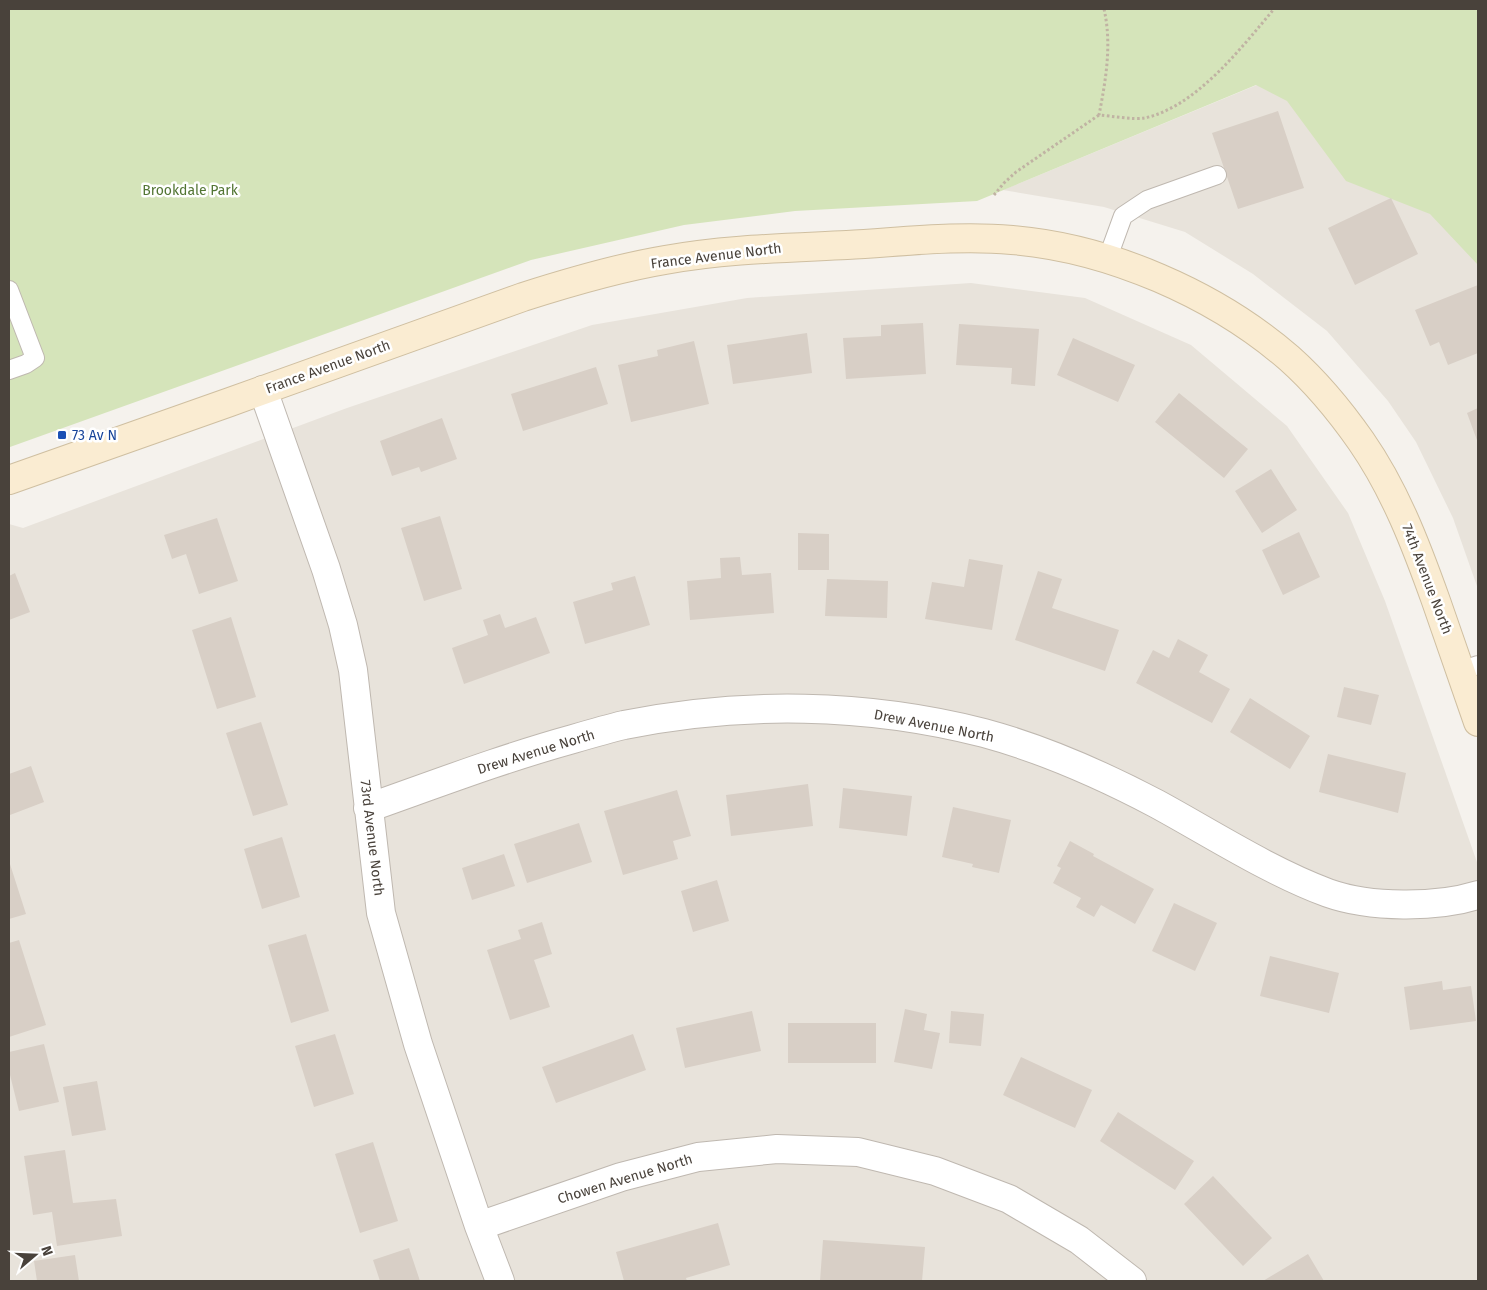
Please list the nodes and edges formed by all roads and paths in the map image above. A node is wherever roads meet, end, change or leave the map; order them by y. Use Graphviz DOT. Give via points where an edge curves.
graph roads {
  1 [pos="1104,9"];
  2 [pos="1274,9"];
  3 [pos="1099,115"];
  4 [pos="1217,175"];
  5 [pos="994,195"];
  6 [pos="1107,260"];
  7 [pos="9,290"];
  8 [pos="9,370"];
  9 [pos="263,390"];
  10 [pos="1362,442"];
  11 [pos="9,480"];
  12 [pos="1469,668"];
  13 [pos="1478,722"];
  14 [pos="368,808"];
  15 [pos="1478,895"];
  16 [pos="479,1226"];
  17 [pos="500,1281"];
  18 [pos="1132,1281"];
  1 -- 3 [label="path" via="1108,50"];
  2 -- 3 [label="path" via="1215,74 1183,100 1144,118"];
  3 -- 5 [label="path" via="1016,172"];
  4 -- 6 [label="lane" via="1147,200 1123,216"];
  6 -- 9 [label="street, France Avenue North" via="1048,245 977,238 768,249 666,260 523,297"];
  6 -- 10 [label="street, France Avenue North" via="1160,279 1228,314 1288,358 1340,413"];
  7 -- 8 [label="lane" via="35,358"];
  9 -- 11 [label="street, France Avenue North"];
  9 -- 14 [label="street, 73rd Avenue North" via="343,625 353,670"];
  10 -- 12 [label="street, 74th Avenue North" via="1399,506"];
  12 -- 13 [label="street, 74th Avenue North"];
  14 -- 15 [label="street, Drew Avenue North" via="536,750 623,725 714,711 804,708 896,716 974,731 1072,763 1153,802 1283,873 1330,894 1381,904 1432,904"];
  14 -- 16 [label="street, 73rd Avenue North" via="381,913 418,1044"];
  16 -- 17 [label="street, 73rd Avenue North"];
  16 -- 18 [label="street, Chowen Avenue North" via="621,1177 698,1157 776,1149 858,1152 935,1171 1009,1199 1079,1240"];
}
